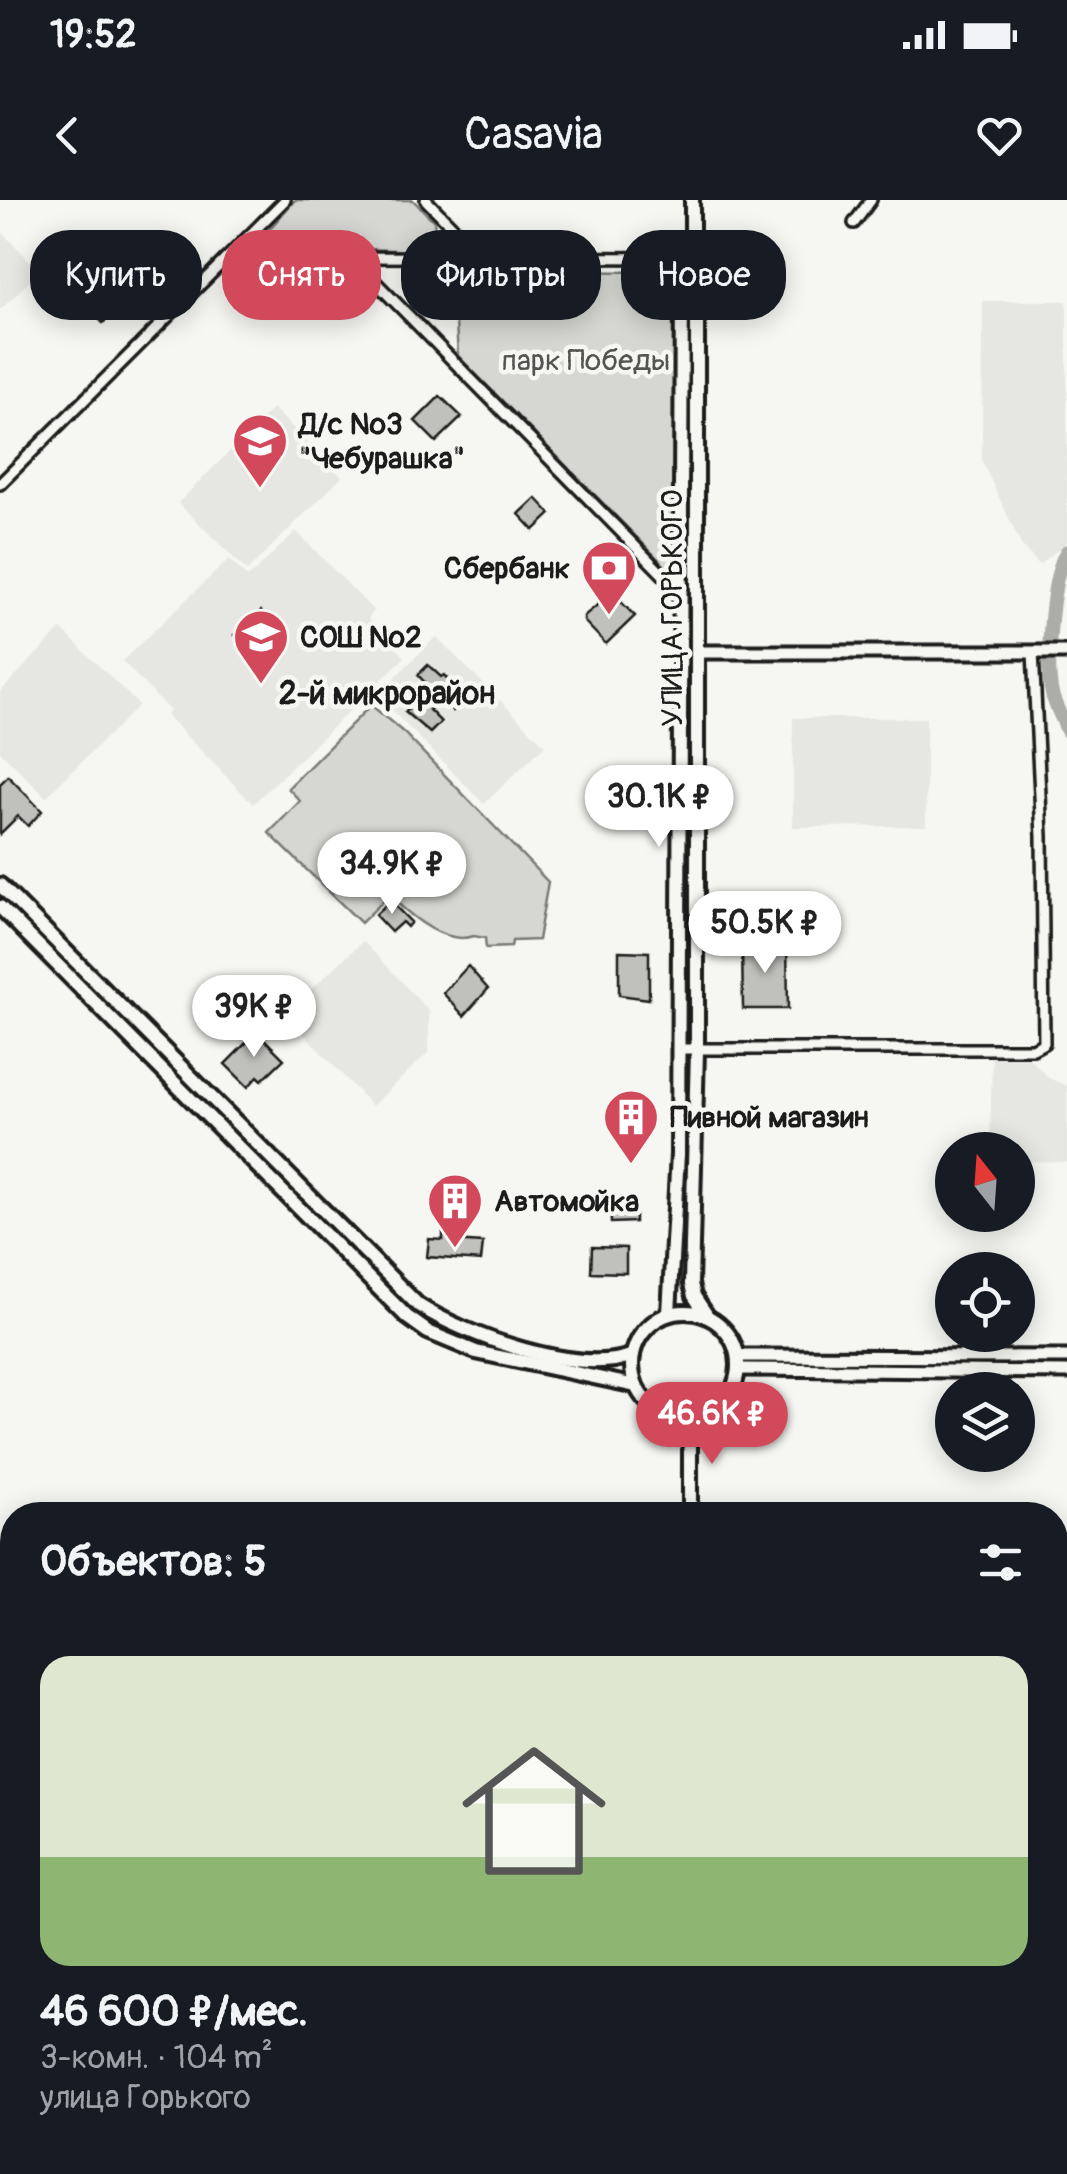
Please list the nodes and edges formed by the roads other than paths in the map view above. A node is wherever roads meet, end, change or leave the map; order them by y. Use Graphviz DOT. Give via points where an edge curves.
graph roads {
  1 [pos="285,200"];
  2 [pos="426,200"];
  3 [pos="692,200"];
  4 [pos="871,200"];
  5 [pos="448,222"];
  6 [pos="854,223"];
  7 [pos="262,225"];
  8 [pos="257,230"];
  9 [pos="262,230"];
  10 [pos="448,230"];
  11 [pos="456,230"];
  12 [pos="692,230"];
  13 [pos="222,264"];
  14 [pos="381,286"];
  15 [pos="682,320"];
  16 [pos="697,320"];
  17 [pos="0,484"];
  18 [pos="682,593"];
  19 [pos="681,652"];
  20 [pos="698,652"];
  21 [pos="1033,652"];
  22 [pos="1067,652"];
  23 [pos="0,885"];
  24 [pos="0,907"];
  25 [pos="679,1049"];
  26 [pos="697,1050"];
  27 [pos="187,1073"];
  28 [pos="176,1084"];
  29 [pos="670,1313"];
  30 [pos="706,1314"];
  31 [pos="455,1326"];
  32 [pos="448,1342"];
  33 [pos="632,1355"];
  34 [pos="1067,1357"];
  35 [pos="738,1363"];
  36 [pos="1067,1372"];
  37 [pos="636,1386"];
  38 [pos="690,1419"];
  39 [pos="690,1502"];
  1 -- 7 [label="street"];
  2 -- 5 [label="street"];
  3 -- 12 [label="main road, УЛИЦА ГОРЬКОГО"];
  4 -- 6 [label="street"];
  5 -- 10 [label="street"];
  5 -- 11 [label="street"];
  7 -- 8 [label="street"];
  7 -- 9 [label="street"];
  13 -- 17 [label="street"];
  14 -- 18 [label="street"];
  15 -- 18 [label="main road, УЛИЦА ГОРЬКОГО"];
  16 -- 20 [label="main road, УЛИЦА ГОРЬКОГО"];
  18 -- 19 [label="main road, УЛИЦА ГОРЬКОГО"];
  19 -- 20 [label="main road"];
  19 -- 25 [label="main road, УЛИЦА ГОРЬКОГО"];
  20 -- 21 [label="street"];
  20 -- 26 [label="main road, УЛИЦА ГОРЬКОГО"];
  21 -- 22 [label="street"];
  21 -- 26 [label="street" via="1044,1042 1033,1049 994,1050"];
  23 -- 27 [label="main road"];
  24 -- 28 [label="main road"];
  25 -- 26 [label="street"];
  25 -- 29 [label="main road, УЛИЦА ГОРЬКОГО"];
  26 -- 30 [label="main road, УЛИЦА ГОРЬКОГО" via="692,1284"];
  27 -- 28 [label="main road"];
  27 -- 31 [label="main road" via="418,1304"];
  28 -- 32 [label="main road" via="407,1317"];
  29 -- 30 [label="main road"];
  29 -- 33 [label="main road" via="643,1332"];
  30 -- 35 [label="main road" via="726,1330"];
  31 -- 32 [label="main road"];
  31 -- 33 [label="main road" via="558,1356 618,1361"];
  32 -- 37 [label="main road" via="522,1365"];
  33 -- 37 [label="main road"];
  34 -- 35 [label="street"];
  35 -- 36 [label="street"];
  35 -- 38 [label="main road" via="720,1406"];
  37 -- 38 [label="main road" via="656,1410"];
  38 -- 39 [label="main road"];
}
